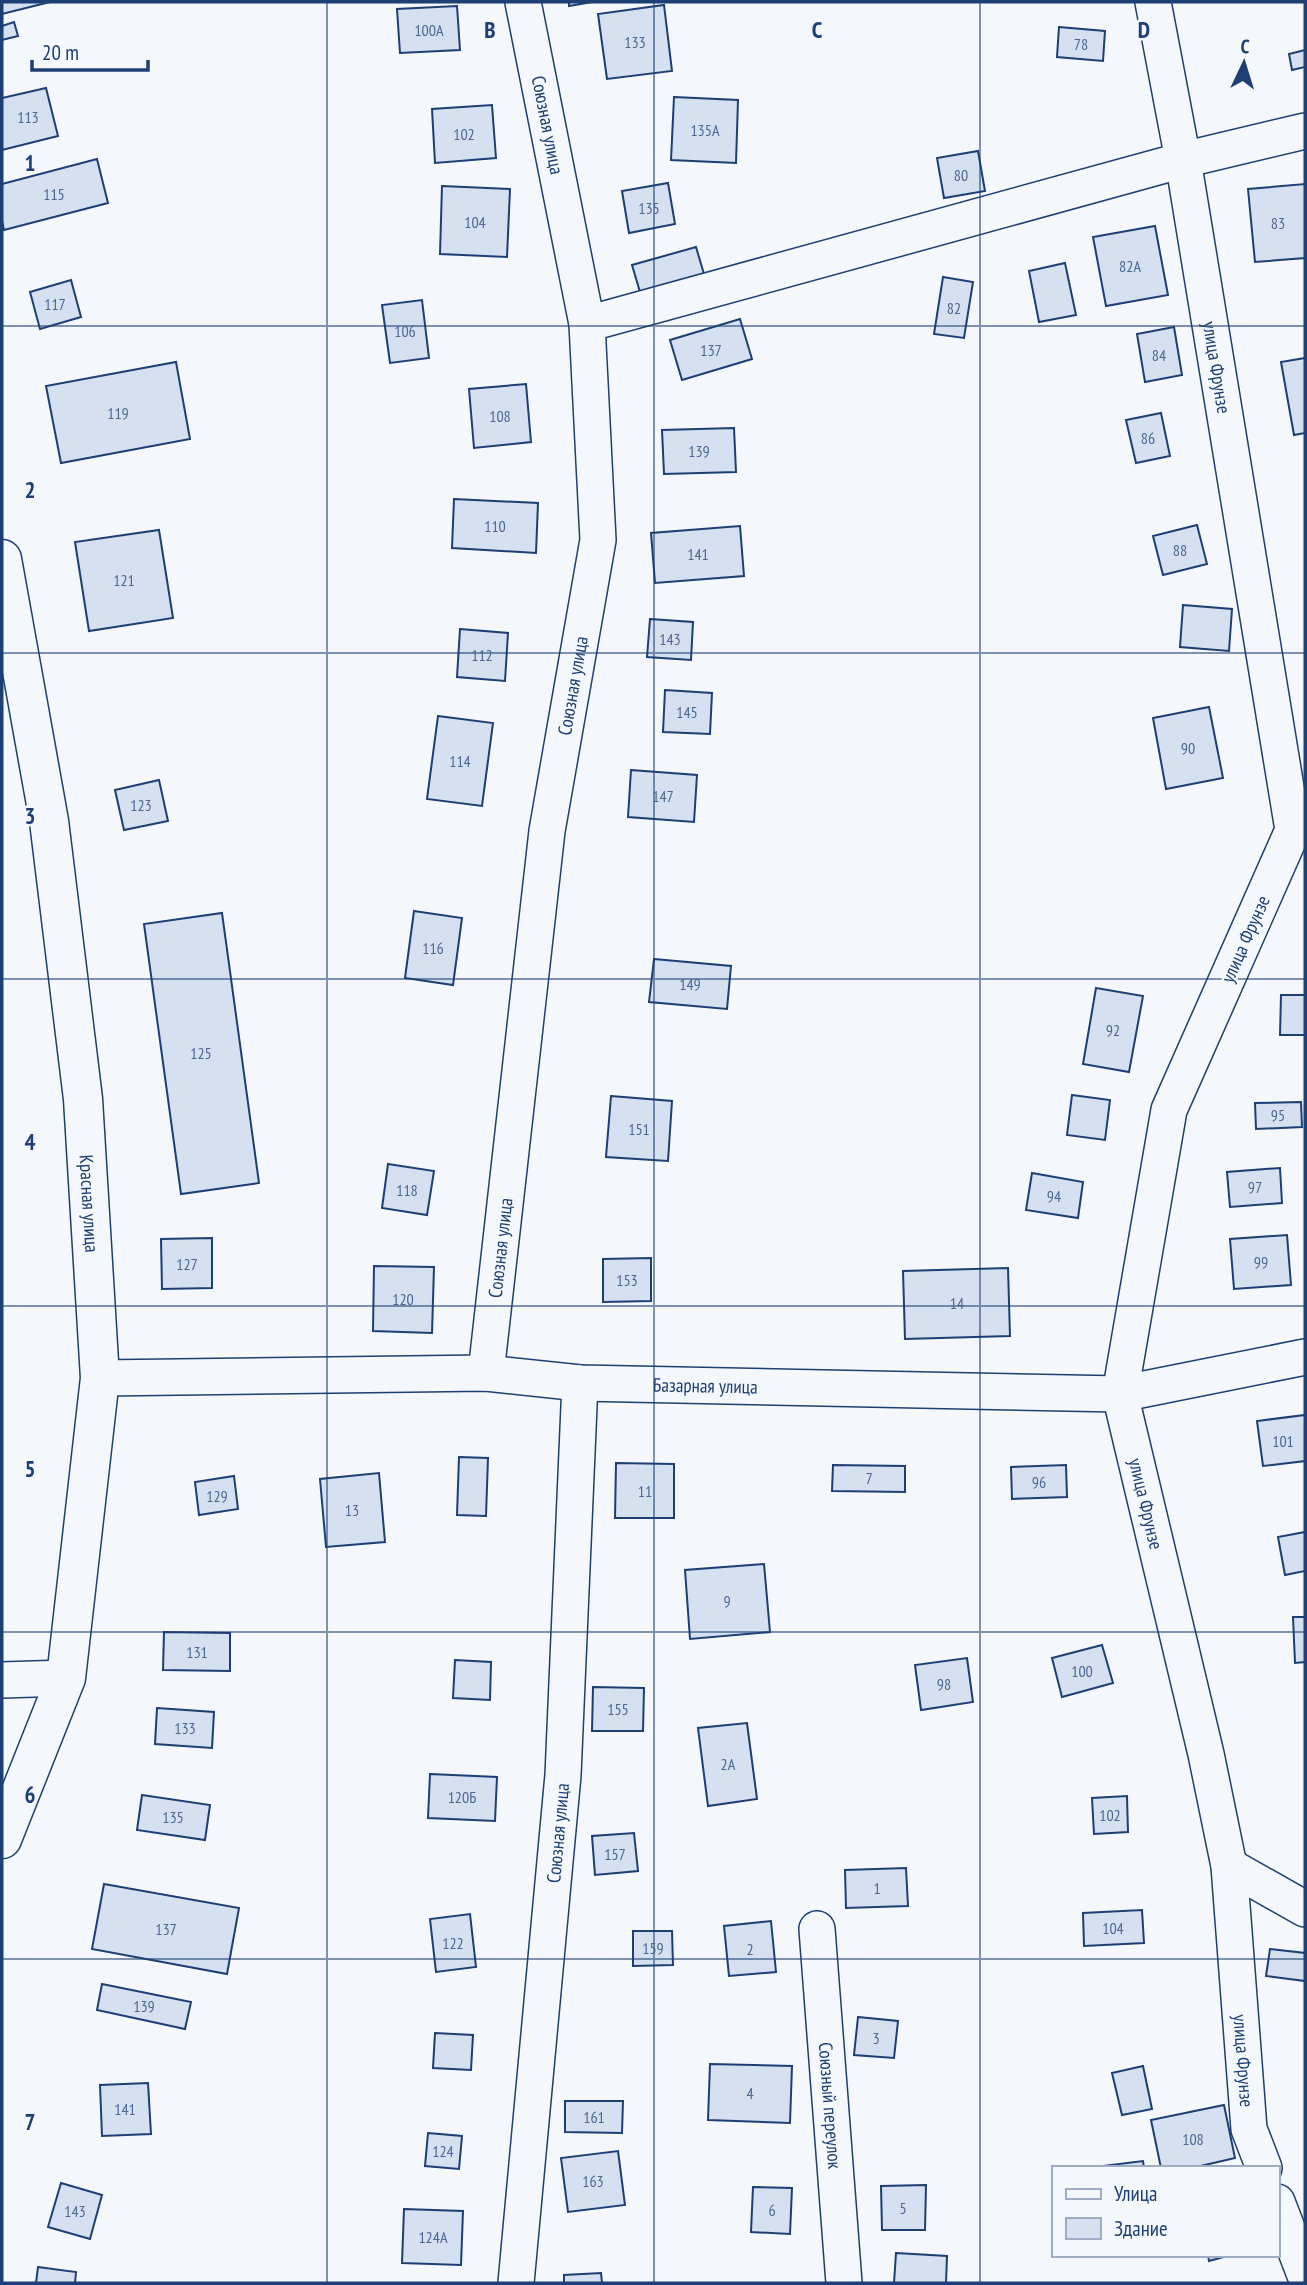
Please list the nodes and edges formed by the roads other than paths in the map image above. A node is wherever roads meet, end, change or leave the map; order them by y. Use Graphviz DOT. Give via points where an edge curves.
graph roads {
  1 [pos="523,2"];
  2 [pos="1153,2"];
  3 [pos="1305,131"];
  4 [pos="1183,160"];
  5 [pos="587,324"];
  6 [pos="2,559"];
  7 [pos="1299,828"];
  8 [pos="1305,1357"];
  9 [pos="486,1373"];
  10 [pos="100,1378"];
  11 [pos="580,1383"];
  12 [pos="1120,1394"];
  13 [pos="66,1678"];
  14 [pos="2,1680"];
  15 [pos="2,1839"];
  16 [pos="1229,1866"];
  17 [pos="1305,1909"];
  18 [pos="817,1929"];
  19 [pos="1263,2166"];
  20 [pos="1279,2207"];
  21 [pos="1305,2275"];
  22 [pos="516,2283"];
  23 [pos="844,2283"];
  1 -- 5 [label="street, Союзная улица"];
  2 -- 4 [label="street, улица Фрунзе"];
  3 -- 4 [label="street"];
  4 -- 5 [label="street"];
  4 -- 7 [label="street, улица Фрунзе"];
  5 -- 9 [label="street, Союзная улица" via="598,540 547,831"];
  6 -- 10 [label="street, Красная улица" via="51,835 83,1099"];
  7 -- 12 [label="street, улица Фрунзе" via="1169,1110"];
  8 -- 12 [label="street, Базарная улица"];
  9 -- 10 [label="street, Базарная улица"];
  9 -- 11 [label="street, Базарная улица"];
  10 -- 13 [label="street, Красная улица"];
  11 -- 12 [label="street, Базарная улица"];
  11 -- 22 [label="street, Союзная улица" via="563,1775"];
  12 -- 16 [label="street, улица Фрунзе"];
  13 -- 14 [label="street"];
  13 -- 15 [label="street, Красная улица"];
  16 -- 17 [label="street"];
  16 -- 19 [label="street, улица Фрунзе" via="1249,2129"];
  18 -- 23 [label="street, Союзный переулок"];
  20 -- 21 [label="street"];
}
